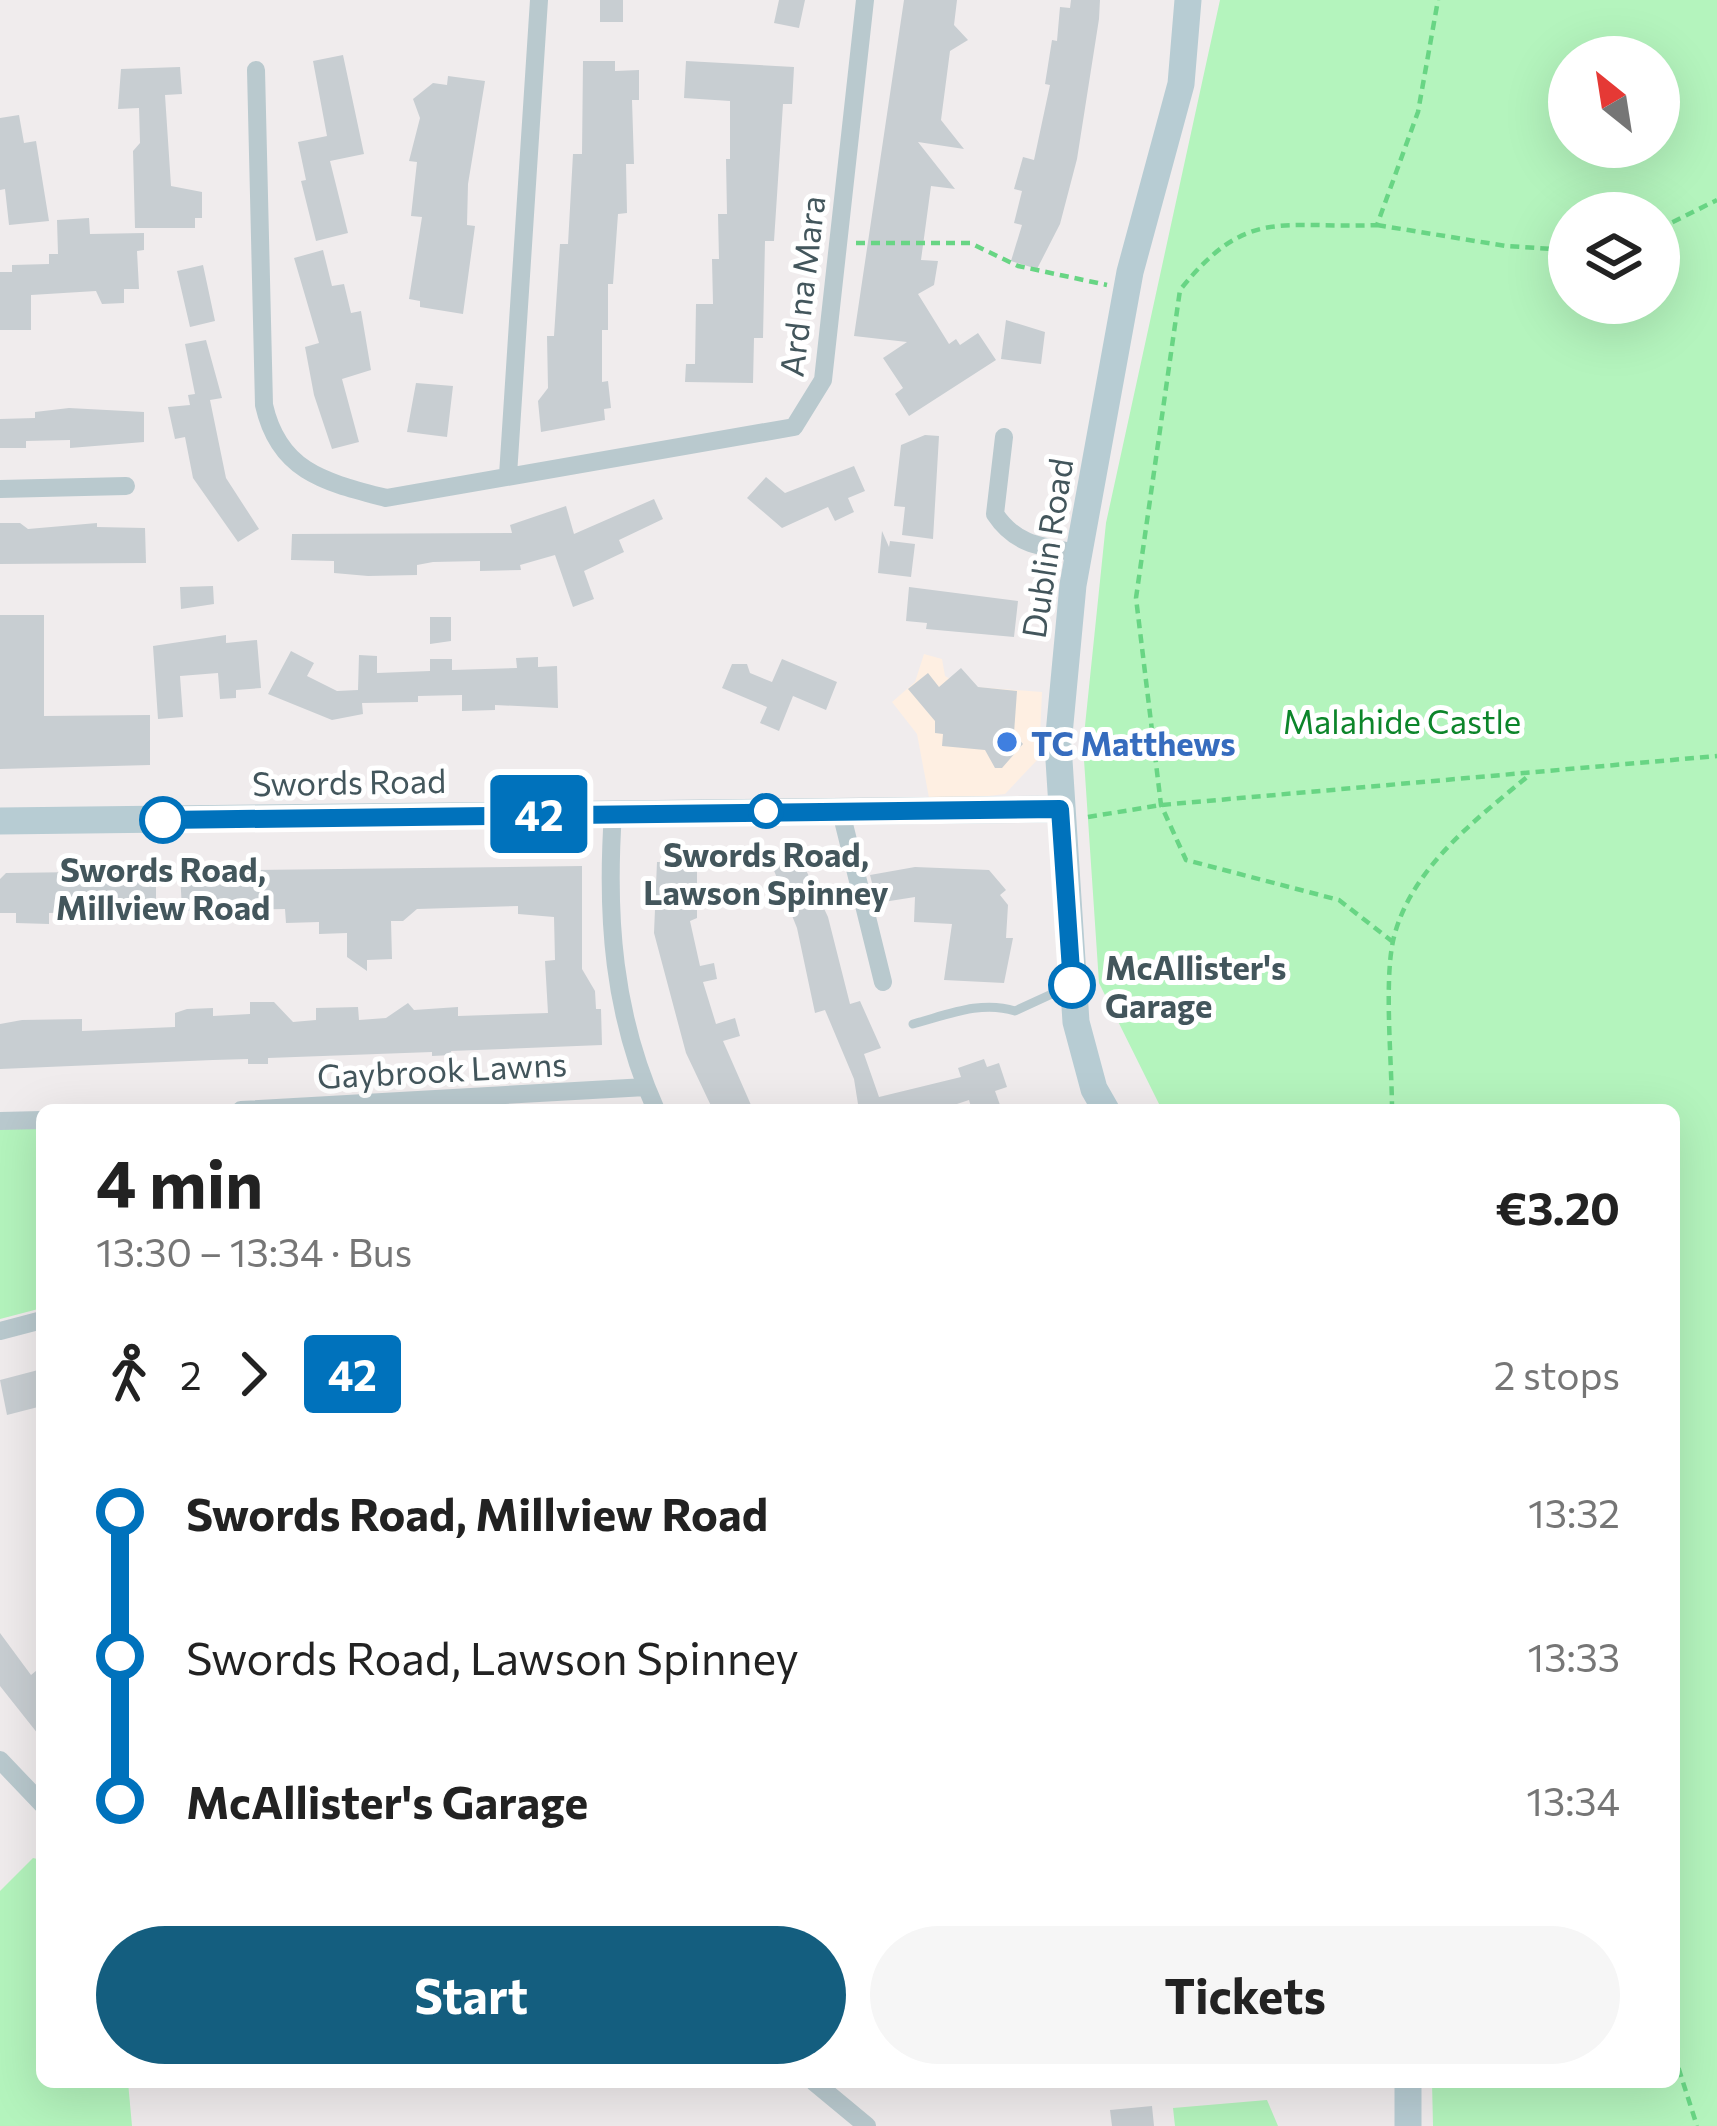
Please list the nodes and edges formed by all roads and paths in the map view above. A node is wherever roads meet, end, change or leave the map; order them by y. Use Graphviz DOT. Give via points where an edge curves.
graph roads {
  1 [pos="539,0"];
  2 [pos="865,0"];
  3 [pos="1188,0"];
  4 [pos="1438,0"];
  5 [pos="256,70"];
  6 [pos="1717,200"];
  7 [pos="1680,218"];
  8 [pos="1377,225"];
  9 [pos="838,242"];
  10 [pos="1548,249"];
  11 [pos="1127,289"];
  12 [pos="1004,437"];
  13 [pos="508,475"];
  14 [pos="126,486"];
  15 [pos="0,489"];
  16 [pos="1078,553"];
  17 [pos="1717,756"];
  18 [pos="1529,776"];
  19 [pos="1161,805"];
  20 [pos="840,808"];
  21 [pos="1060,809"];
  22 [pos="613,813"];
  23 [pos="0,821"];
  24 [pos="1393,942"];
  25 [pos="883,982"];
  26 [pos="1072,985"];
  27 [pos="913,1024"];
  28 [pos="646,1087"];
  29 [pos="347,1104"];
  30 [pos="653,1104"];
  31 [pos="1103,1104"];
  32 [pos="1392,1104"];
  33 [pos="36,1120"];
  34 [pos="0,1121"];
  35 [pos="36,1322"];
  36 [pos="0,1331"];
  37 [pos="0,1760"];
  38 [pos="36,1798"];
  39 [pos="1680,2073"];
  40 [pos="821,2088"];
  41 [pos="1408,2088"];
  42 [pos="867,2126"];
  43 [pos="1408,2126"];
  44 [pos="1697,2126"];
  1 -- 13 [label="street"];
  2 -- 9 [label="street, Ard na Mara"];
  3 -- 11 [label="main road, Dublin Road" via="1181,84"];
  4 -- 8 [label="path" via="1418,112"];
  5 -- 13 [label="street, Ard na Mara" via="271,435 284,455 331,484 386,498"];
  6 -- 7 [label="path"];
  8 -- 10 [label="path"];
  8 -- 19 [label="path" via="1258,225 1210,252 1180,290 1136,598"];
  9 -- 11 [label="path" via="970,243 1018,266"];
  9 -- 13 [label="street, Ard na Mara" via="823,380 794,428"];
  11 -- 16 [label="main road, Dublin Road"];
  12 -- 16 [label="street" via="995,514 1006,532"];
  14 -- 15 [label="street"];
  16 -- 21 [label="main road, Dublin Road" via="1058,745"];
  17 -- 18 [label="path"];
  18 -- 19 [label="path"];
  18 -- 24 [label="path" via="1464,830 1418,883"];
  19 -- 21 [label="path" via="1087,817"];
  19 -- 24 [label="path" via="1186,860 1339,900"];
  20 -- 21 [label="main road, Swords Road"];
  20 -- 22 [label="main road, Swords Road"];
  20 -- 25 [label="street"];
  21 -- 26 [label="main road, Dublin Road"];
  22 -- 23 [label="main road, Swords Road"];
  22 -- 28 [label="street" via="610,939"];
  24 -- 32 [label="path"];
  26 -- 27 [label="lane" via="1015,1010 975,1007"];
  26 -- 31 [label="main road, Dublin Road"];
  28 -- 29 [label="street, Gaybrook Lawns"];
  28 -- 30 [label="street"];
  33 -- 34 [label="street"];
  35 -- 36 [label="street"];
  37 -- 38 [label="street"];
  39 -- 44 [label="path"];
  40 -- 42 [label="street"];
  41 -- 43 [label="main road"];
}
